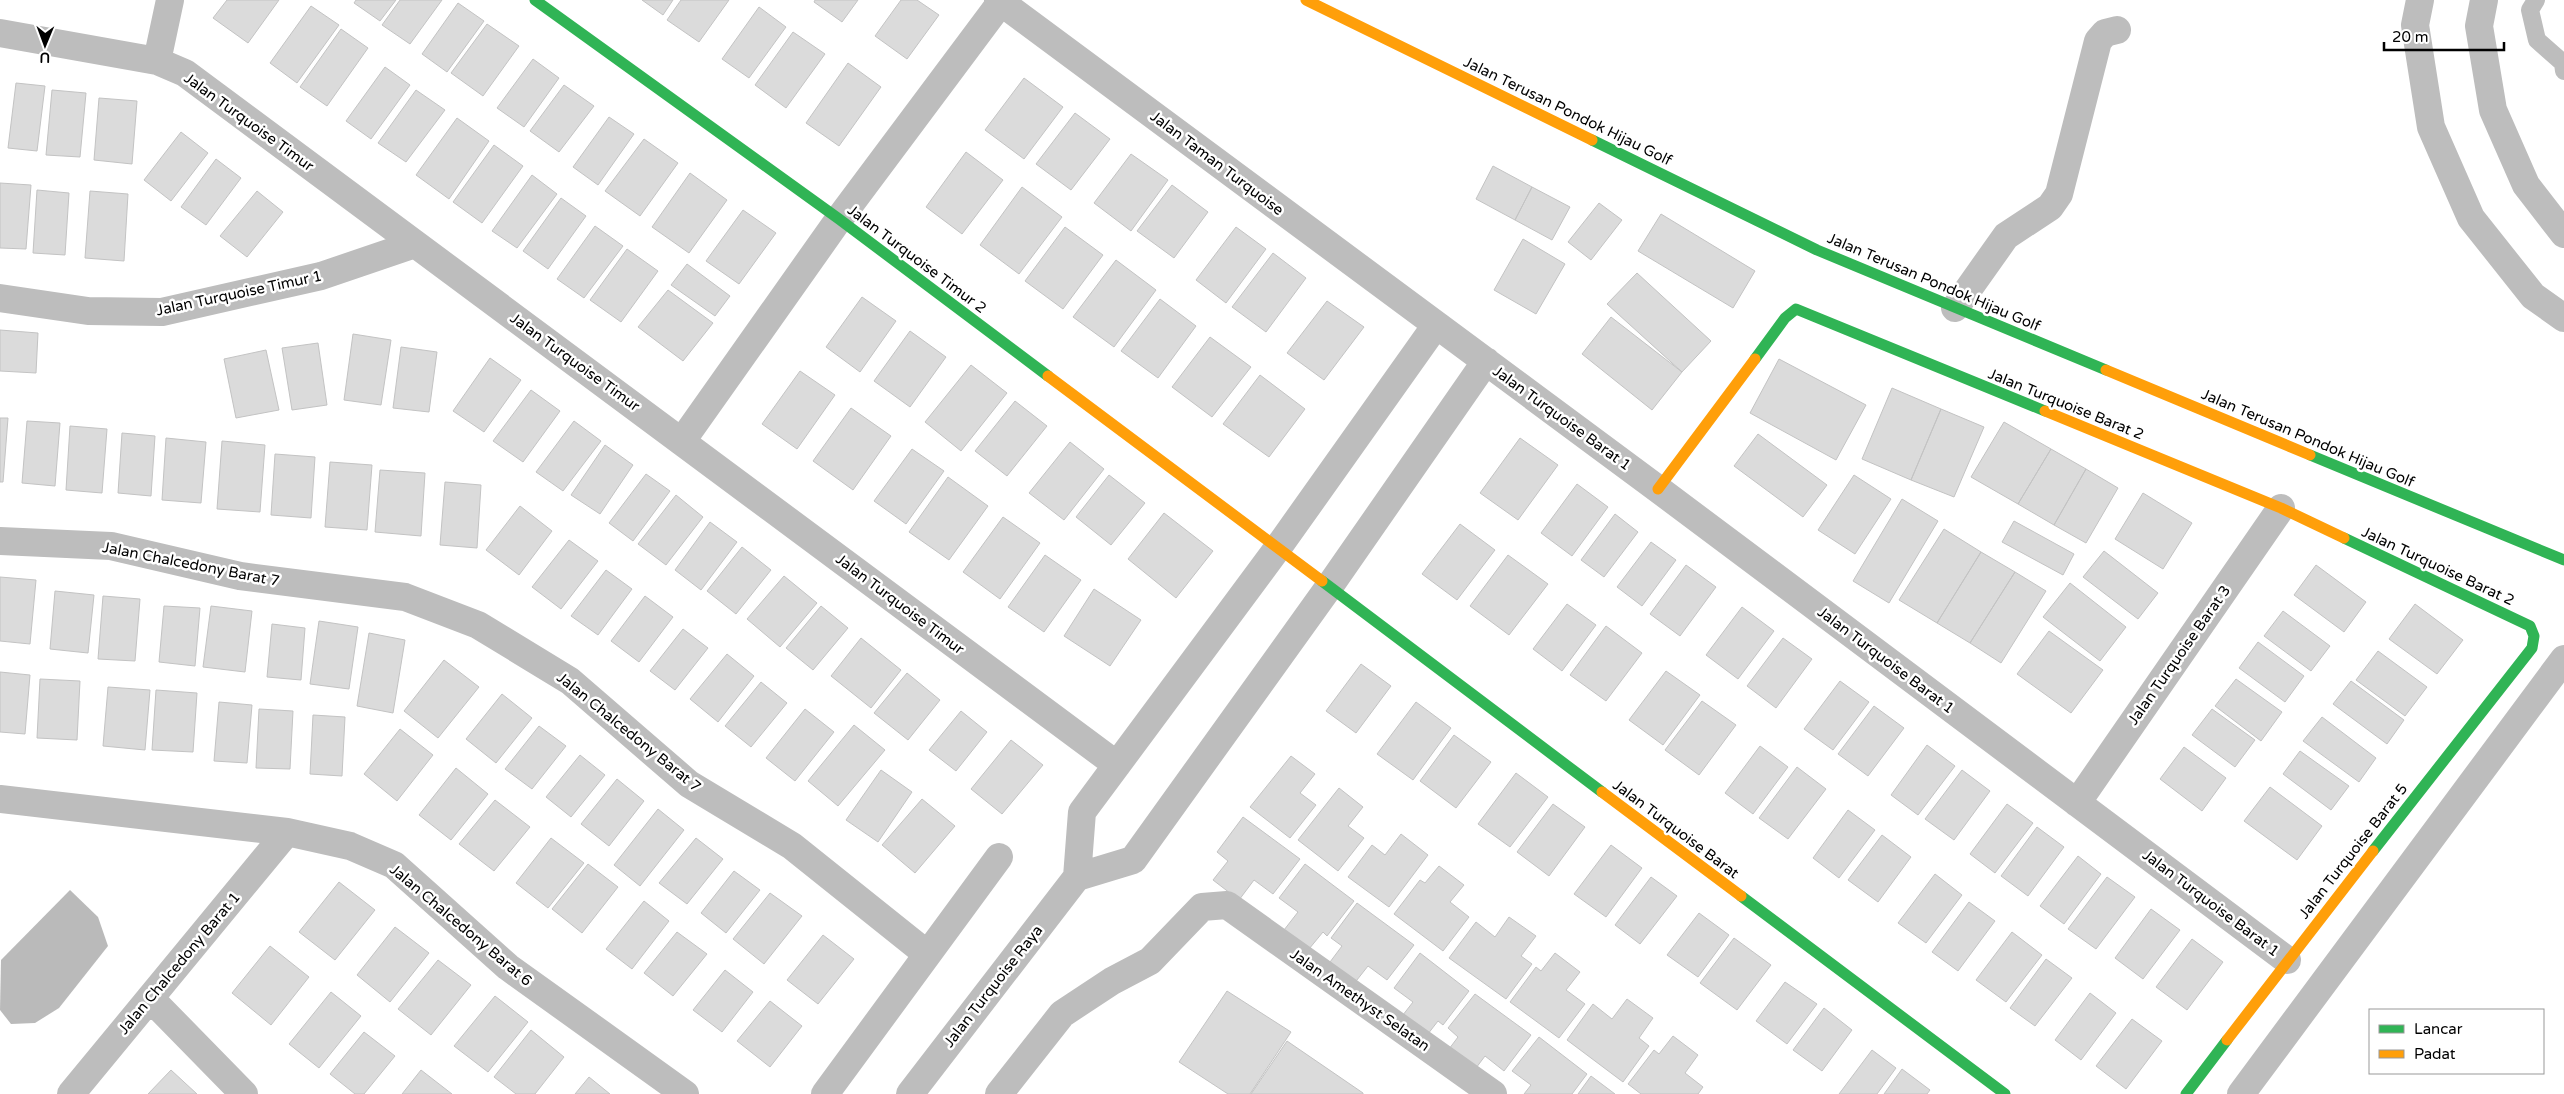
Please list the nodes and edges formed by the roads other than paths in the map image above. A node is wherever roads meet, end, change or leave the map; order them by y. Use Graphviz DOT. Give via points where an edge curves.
graph roads {
  1 [pos="170,0"];
  2 [pos="535,0"];
  3 [pos="2420,0"];
  4 [pos="2484,0"];
  5 [pos="2536,0"];
  6 [pos="999,1"];
  7 [pos="1310,1"];
  8 [pos="2118,30"];
  9 [pos="0,33"];
  10 [pos="157,61"];
  11 [pos="2564,71"];
  12 [pos="839,219"];
  13 [pos="2564,234"];
  14 [pos="415,244"];
  15 [pos="0,298"];
  16 [pos="1955,308"];
  17 [pos="2564,318"];
  18 [pos="1436,325"];
  19 [pos="1486,361"];
  20 [pos="682,442"];
  21 [pos="1658,489"];
  22 [pos="2281,508"];
  23 [pos="0,541"];
  24 [pos="1277,548"];
  25 [pos="2564,560"];
  26 [pos="1329,588"];
  27 [pos="2530,626"];
  28 [pos="2564,659"];
  29 [pos="1117,765"];
  30 [pos="0,799"];
  31 [pos="2077,803"];
  32 [pos="287,832"];
  33 [pos="999,857"];
  34 [pos="1077,877"];
  35 [pos="927,954"];
  36 [pos="2287,960"];
  37 [pos="150,998"];
  38 [pos="71,1094"];
  39 [pos="244,1094"];
  40 [pos="685,1094"];
  41 [pos="824,1094"];
  42 [pos="910,1094"];
  43 [pos="999,1094"];
  44 [pos="1493,1094"];
  45 [pos="2005,1094"];
  46 [pos="2186,1094"];
  47 [pos="2241,1094"];
  1 -- 10 [label="street"];
  2 -- 12 [label="street, Jalan Turquoise Timur 2"];
  3 -- 17 [label="street" via="2415,26 2431,127 2471,218 2533,296"];
  4 -- 13 [label="street" via="2479,26 2492,110 2526,186"];
  5 -- 11 [label="lane" via="2530,10 2537,40 2563,63"];
  6 -- 12 [label="street"];
  6 -- 18 [label="street, Jalan Taman Turquoise"];
  7 -- 16 [label="street, Jalan Terusan Pondok Hijau Golf" via="1817,250"];
  8 -- 16 [label="street" via="2105,33 2098,41 2058,194 2050,207 2006,236"];
  9 -- 10 [label="street, Jalan Turquoise Timur"];
  10 -- 14 [label="street, Jalan Turquoise Timur" via="185,73"];
  12 -- 20 [label="street"];
  12 -- 24 [label="street, Jalan Turquoise Timur 2"];
  14 -- 15 [label="street, Jalan Turquoise Timur 1" via="321,276 162,312 88,311"];
  14 -- 20 [label="street, Jalan Turquoise Timur"];
  16 -- 25 [label="street, Jalan Terusan Pondok Hijau Golf"];
  18 -- 19 [label="street, Jalan Taman Turquoise"];
  18 -- 24 [label="street"];
  19 -- 21 [label="street, Jalan Turquoise Barat 1"];
  19 -- 26 [label="street"];
  20 -- 29 [label="street, Jalan Turquoise Timur"];
  21 -- 22 [label="street, Jalan Turquoise Barat 2" via="1785,318 1796,310"];
  21 -- 31 [label="street, Jalan Turquoise Barat 1"];
  22 -- 27 [label="street, Jalan Turquoise Barat 2"];
  22 -- 31 [label="street, Jalan Turquoise Barat 3"];
  23 -- 35 [label="street, Jalan Chalcedony Barat 7" via="111,546 240,576 405,597 478,625 570,681 688,784 792,846"];
  24 -- 26 [label="street, Jalan Turquoise Timur 2"];
  24 -- 29 [label="street"];
  26 -- 34 [label="street" via="1133,860"];
  26 -- 45 [label="street, Jalan Turquoise Barat"];
  27 -- 36 [label="street, Jalan Turquoise Barat 5" via="2534,636 2532,648"];
  28 -- 47 [label="street"];
  29 -- 34 [label="street" via="1082,812"];
  30 -- 32 [label="street, Jalan Chalcedony Barat 6"];
  31 -- 36 [label="street, Jalan Turquoise Barat 1"];
  32 -- 37 [label="street, Jalan Chalcedony Barat 1"];
  32 -- 40 [label="street, Jalan Chalcedony Barat 6" via="350,846 394,865 508,967"];
  33 -- 35 [label="street"];
  34 -- 42 [label="street, Jalan Turquoise Raya"];
  35 -- 41 [label="street"];
  36 -- 46 [label="street, Jalan Turquoise Barat 5"];
  37 -- 38 [label="street, Jalan Chalcedony Barat 1"];
  37 -- 39 [label="street"];
  43 -- 44 [label="street, Jalan Amethyst Selatan" via="1062,1014 1150,961 1202,908 1227,905"];
}
